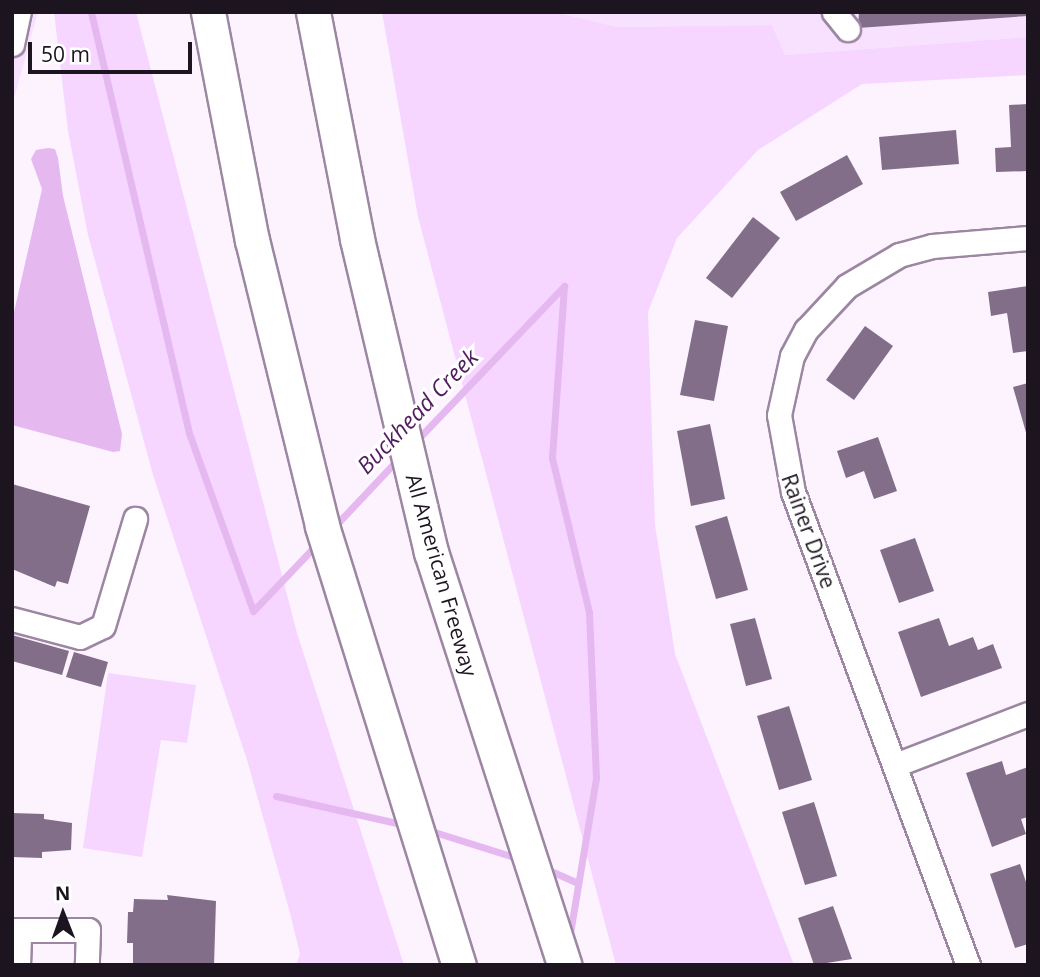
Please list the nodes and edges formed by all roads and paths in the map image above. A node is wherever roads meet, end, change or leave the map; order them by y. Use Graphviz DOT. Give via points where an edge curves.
graph roads {
  1 [pos="19,12"];
  2 [pos="208,12"];
  3 [pos="313,12"];
  4 [pos="12,44"];
  5 [pos="1028,238"];
  6 [pos="135,519"];
  7 [pos="12,619"];
  8 [pos="1028,714"];
  9 [pos="895,765"];
  10 [pos="15,930"];
  11 [pos="18,965"];
  12 [pos="87,965"];
  13 [pos="459,965"];
  14 [pos="564,965"];
  15 [pos="968,965"];
  1 -- 4 [label="street"];
  2 -- 13 [label="highway" via="252,240 322,526"];
  3 -- 14 [label="highway, All American Freeway" via="356,239 431,552"];
  5 -- 9 [label="street, Rainer Drive" via="932,246 872,269 825,306 806,330 783,385 779,429 793,492"];
  6 -- 7 [label="street" via="103,626 80,637"];
  8 -- 9 [label="street"];
  9 -- 15 [label="street, Rainer Drive"];
  10 -- 11 [label="street"];
  10 -- 12 [label="street" via="88,930"];
}
